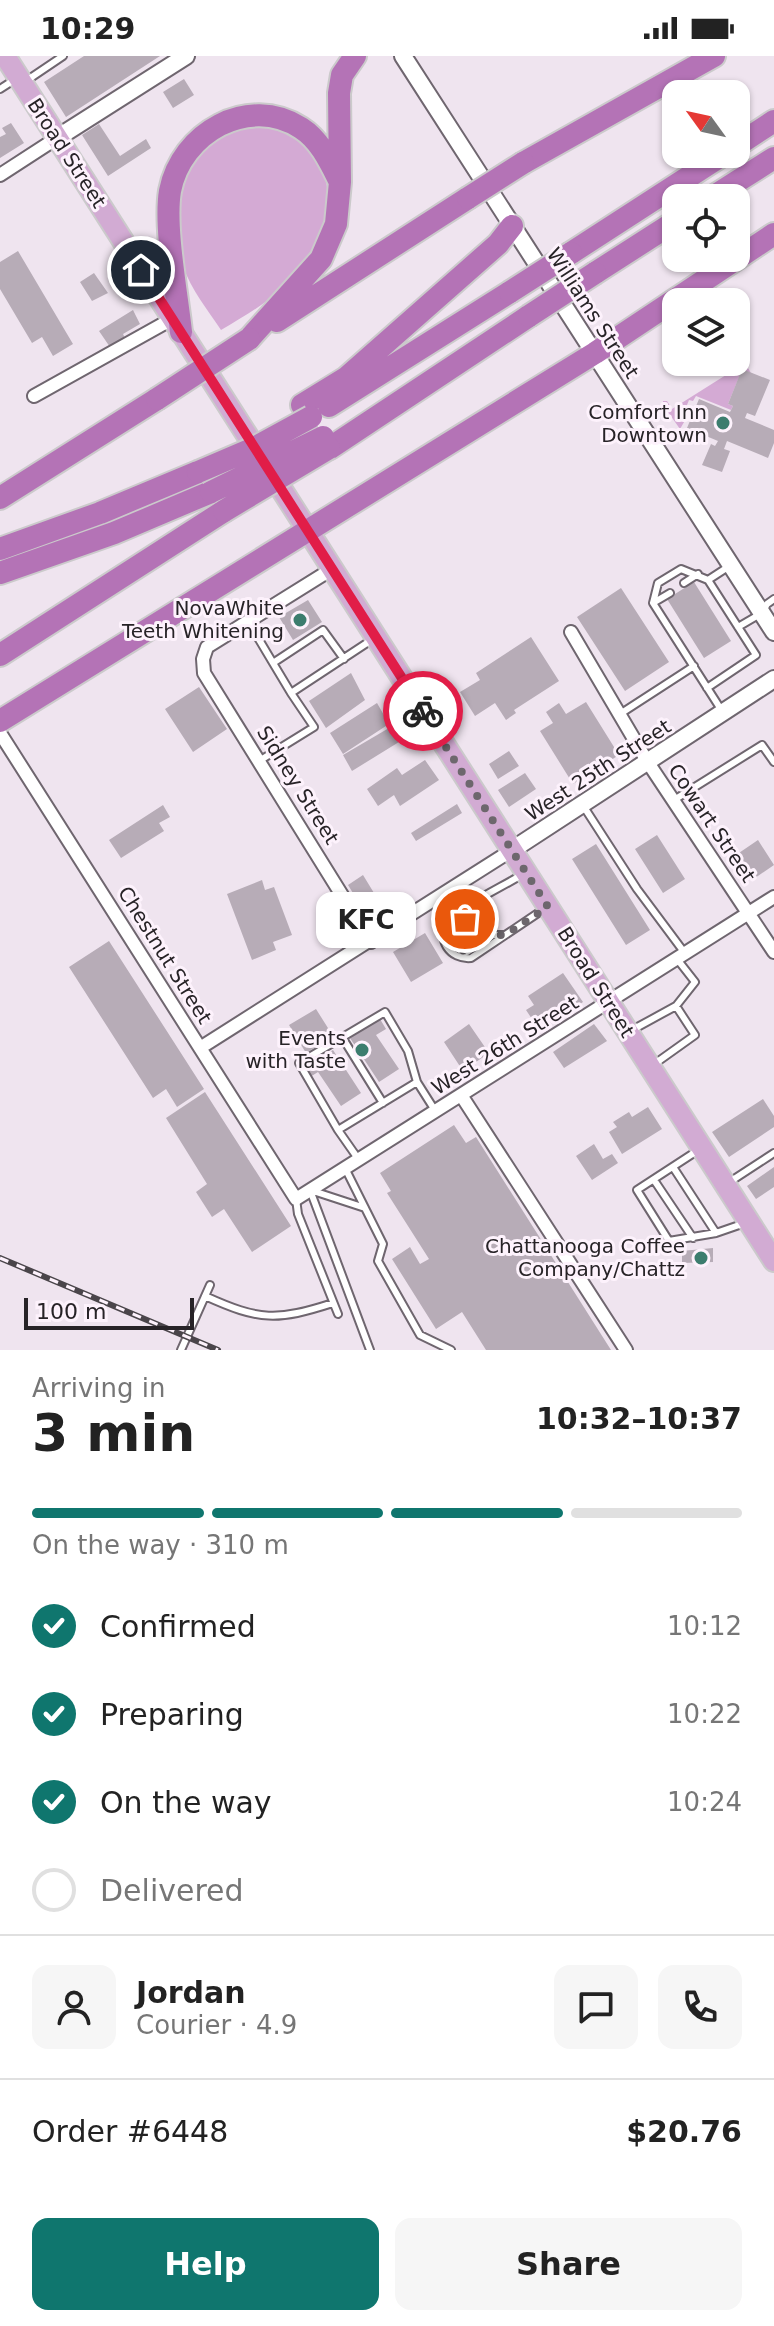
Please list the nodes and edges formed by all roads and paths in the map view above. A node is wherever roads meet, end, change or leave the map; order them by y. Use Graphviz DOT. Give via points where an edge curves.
graph roads {
  1 [pos="5,56"];
  2 [pos="63,56"];
  3 [pos="186,56"];
  4 [pos="355,56"];
  5 [pos="403,56"];
  6 [pos="713,57"];
  7 [pos="51,59"];
  8 [pos="20,80"];
  9 [pos="0,89"];
  10 [pos="768,125"];
  11 [pos="750,137"];
  12 [pos="57,138"];
  13 [pos="774,158"];
  14 [pos="702,168"];
  15 [pos="0,175"];
  16 [pos="340,182"];
  17 [pos="733,184"];
  18 [pos="512,226"];
  19 [pos="662,230"];
  20 [pos="774,234"];
  21 [pos="176,325"];
  22 [pos="249,339"];
  23 [pos="595,353"];
  24 [pos="34,396"];
  25 [pos="306,411"];
  26 [pos="326,442"];
  27 [pos="0,497"];
  28 [pos="307,529"];
  29 [pos="4,547"];
  30 [pos="731,565"];
  31 [pos="332,569"];
  32 [pos="0,573"];
  33 [pos="698,574"];
  34 [pos="708,580"];
  35 [pos="684,583"];
  36 [pos="670,593"];
  37 [pos="774,599"];
  38 [pos="653,603"];
  39 [pos="762,613"];
  40 [pos="248,621"];
  41 [pos="738,627"];
  42 [pos="571,632"];
  43 [pos="774,632"];
  44 [pos="376,637"];
  45 [pos="0,655"];
  46 [pos="344,659"];
  47 [pos="273,663"];
  48 [pos="694,666"];
  49 [pos="774,679"];
  50 [pos="707,688"];
  51 [pos="291,693"];
  52 [pos="723,712"];
  53 [pos="619,714"];
  54 [pos="0,721"];
  55 [pos="0,733"];
  56 [pos="259,761"];
  57 [pos="647,761"];
  58 [pos="774,762"];
  59 [pos="673,800"];
  60 [pos="582,804"];
  61 [pos="512,850"];
  62 [pos="526,872"];
  63 [pos="440,897"];
  64 [pos="774,897"];
  65 [pos="479,901"];
  66 [pos="548,907"];
  67 [pos="749,913"];
  68 [pos="452,917"];
  69 [pos="505,935"];
  70 [pos="371,942"];
  71 [pos="774,952"];
  72 [pos="682,956"];
  73 [pos="609,1003"];
  74 [pos="676,1006"];
  75 [pos="628,1032"];
  76 [pos="342,1037"];
  77 [pos="200,1048"];
  78 [pos="650,1067"];
  79 [pos="417,1082"];
  80 [pos="461,1095"];
  81 [pos="383,1103"];
  82 [pos="436,1112"];
  83 [pos="338,1130"];
  84 [pos="702,1148"];
  85 [pos="774,1153"];
  86 [pos="359,1160"];
  87 [pos="673,1167"];
  88 [pos="345,1168"];
  89 [pos="654,1180"];
  90 [pos="725,1185"];
  91 [pos="310,1190"];
  92 [pos="296,1199"];
  93 [pos="365,1208"];
  94 [pos="749,1221"];
  95 [pos="716,1233"];
  96 [pos="693,1238"];
  97 [pos="774,1261"];
  98 [pos="210,1285"];
  99 [pos="205,1296"];
  100 [pos="333,1303"];
  101 [pos="338,1314"];
  102 [pos="181,1350"];
  103 [pos="370,1350"];
  104 [pos="451,1350"];
  105 [pos="626,1350"];
  1 -- 8 [label="main road, Broad Street"];
  2 -- 7 [label="lane"];
  3 -- 12 [label="street"];
  4 -- 16 [label="highway" via="342,75 339,93"];
  5 -- 18 [label="street, Williams Street"];
  6 -- 22 [label="highway, bridge" via="523,163"];
  7 -- 8 [label="lane"];
  8 -- 9 [label="lane"];
  8 -- 12 [label="main road, Broad Street"];
  10 -- 11 [label="highway"];
  12 -- 15 [label="street"];
  12 -- 21 [label="main road, Broad Street"];
  13 -- 17 [label="highway"];
  14 -- 25 [label="highway, bridge" via="510,292"];
  16 -- 21 [label="highway" via="325,152 286,119 264,114 220,122 197,140 170,190"];
  16 -- 22 [label="highway" via="336,224 321,259"];
  18 -- 23 [label="street, Williams Street"];
  18 -- 25 [label="highway" via="498,244"];
  19 -- 26 [label="highway, bridge"];
  20 -- 23 [label="highway"];
  21 -- 24 [label="street"];
  21 -- 28 [label="main road, Broad Street"];
  22 -- 27 [label="highway, bridge"];
  23 -- 28 [label="highway"];
  23 -- 30 [label="street, Williams Street"];
  25 -- 29 [label="highway, bridge" via="254,448"];
  26 -- 32 [label="highway, bridge" via="114,533"];
  26 -- 45 [label="highway, bridge"];
  28 -- 31 [label="main road, Broad Street"];
  28 -- 54 [label="highway"];
  30 -- 34 [label="lane"];
  30 -- 39 [label="street, Williams Street"];
  31 -- 40 [label="street"];
  31 -- 44 [label="main road, Broad Street"];
  33 -- 34 [label="lane"];
  33 -- 35 [label="lane"];
  33 -- 38 [label="lane" via="681,569 658,583"];
  34 -- 41 [label="lane"];
  36 -- 38 [label="lane"];
  37 -- 39 [label="lane"];
  38 -- 48 [label="lane"];
  39 -- 41 [label="lane"];
  39 -- 43 [label="street, Williams Street"];
  40 -- 47 [label="lane"];
  40 -- 56 [label="street, Sidney Street" via="207,647 204,673"];
  41 -- 50 [label="lane" via="756,655"];
  42 -- 53 [label="street, Cowart Street"];
  44 -- 46 [label="lane"];
  44 -- 61 [label="main road, Broad Street"];
  46 -- 47 [label="lane" via="323,630"];
  46 -- 51 [label="lane"];
  47 -- 51 [label="lane"];
  48 -- 50 [label="lane"];
  48 -- 53 [label="lane"];
  49 -- 52 [label="street, West 25th Street"];
  50 -- 52 [label="lane"];
  51 -- 56 [label="lane" via="314,727"];
  52 -- 57 [label="street, West 25th Street"];
  53 -- 57 [label="street, Cowart Street"];
  55 -- 77 [label="street, Chestnut Street"];
  56 -- 70 [label="street, Sidney Street"];
  57 -- 59 [label="street, Cowart Street"];
  57 -- 60 [label="street, West 25th Street"];
  58 -- 59 [label="lane" via="762,745"];
  59 -- 67 [label="street, Cowart Street"];
  60 -- 61 [label="street, West 25th Street"];
  60 -- 72 [label="lane"];
  61 -- 62 [label="main road, Broad Street"];
  61 -- 63 [label="street, West 25th Street"];
  62 -- 65 [label="lane"];
  62 -- 66 [label="main road, Broad Street"];
  63 -- 68 [label="lane"];
  63 -- 70 [label="street, West 25th Street"];
  64 -- 67 [label="street, West 26th Street"];
  65 -- 68 [label="lane"];
  65 -- 69 [label="lane" via="451,932 453,943 467,952 493,935"];
  66 -- 69 [label="lane"];
  66 -- 73 [label="main road, Broad Street"];
  67 -- 71 [label="street, Cowart Street"];
  67 -- 72 [label="street, West 26th Street"];
  68 -- 69 [label="lane" via="443,937 459,957 471,958"];
  70 -- 77 [label="street, West 25th Street"];
  72 -- 73 [label="street, West 26th Street"];
  72 -- 74 [label="lane" via="695,982"];
  73 -- 75 [label="main road, Broad Street"];
  73 -- 80 [label="street, West 26th Street"];
  74 -- 75 [label="lane"];
  74 -- 78 [label="lane" via="695,1035"];
  75 -- 78 [label="main road, Broad Street"];
  76 -- 79 [label="lane" via="385,1012 408,1051"];
  76 -- 81 [label="lane"];
  76 -- 83 [label="lane" via="299,1063"];
  77 -- 92 [label="street, Chestnut Street"];
  78 -- 84 [label="main road, Broad Street"];
  79 -- 81 [label="lane"];
  79 -- 82 [label="lane"];
  80 -- 82 [label="street, West 26th Street"];
  80 -- 105 [label="street"];
  81 -- 83 [label="lane"];
  82 -- 86 [label="street, West 26th Street"];
  83 -- 86 [label="lane"];
  84 -- 87 [label="lane"];
  84 -- 90 [label="main road, Broad Street"];
  85 -- 90 [label="lane"];
  86 -- 88 [label="street, West 26th Street"];
  87 -- 89 [label="lane"];
  87 -- 95 [label="lane"];
  88 -- 91 [label="street, West 26th Street"];
  88 -- 93 [label="lane"];
  89 -- 96 [label="lane"];
  89 -- 96 [label="lane" via="637,1190 669,1241"];
  90 -- 94 [label="main road, Broad Street"];
  91 -- 92 [label="street, West 26th Street"];
  91 -- 93 [label="lane"];
  91 -- 103 [label="lane"];
  92 -- 100 [label="lane"];
  93 -- 104 [label="lane" via="383,1244 378,1261 420,1335"];
  94 -- 95 [label="lane"];
  94 -- 97 [label="main road, Broad Street"];
  95 -- 96 [label="lane"];
  98 -- 99 [label="lane"];
  99 -- 100 [label="lane" via="262,1317"];
  99 -- 102 [label="lane"];
  100 -- 101 [label="lane"];
}
